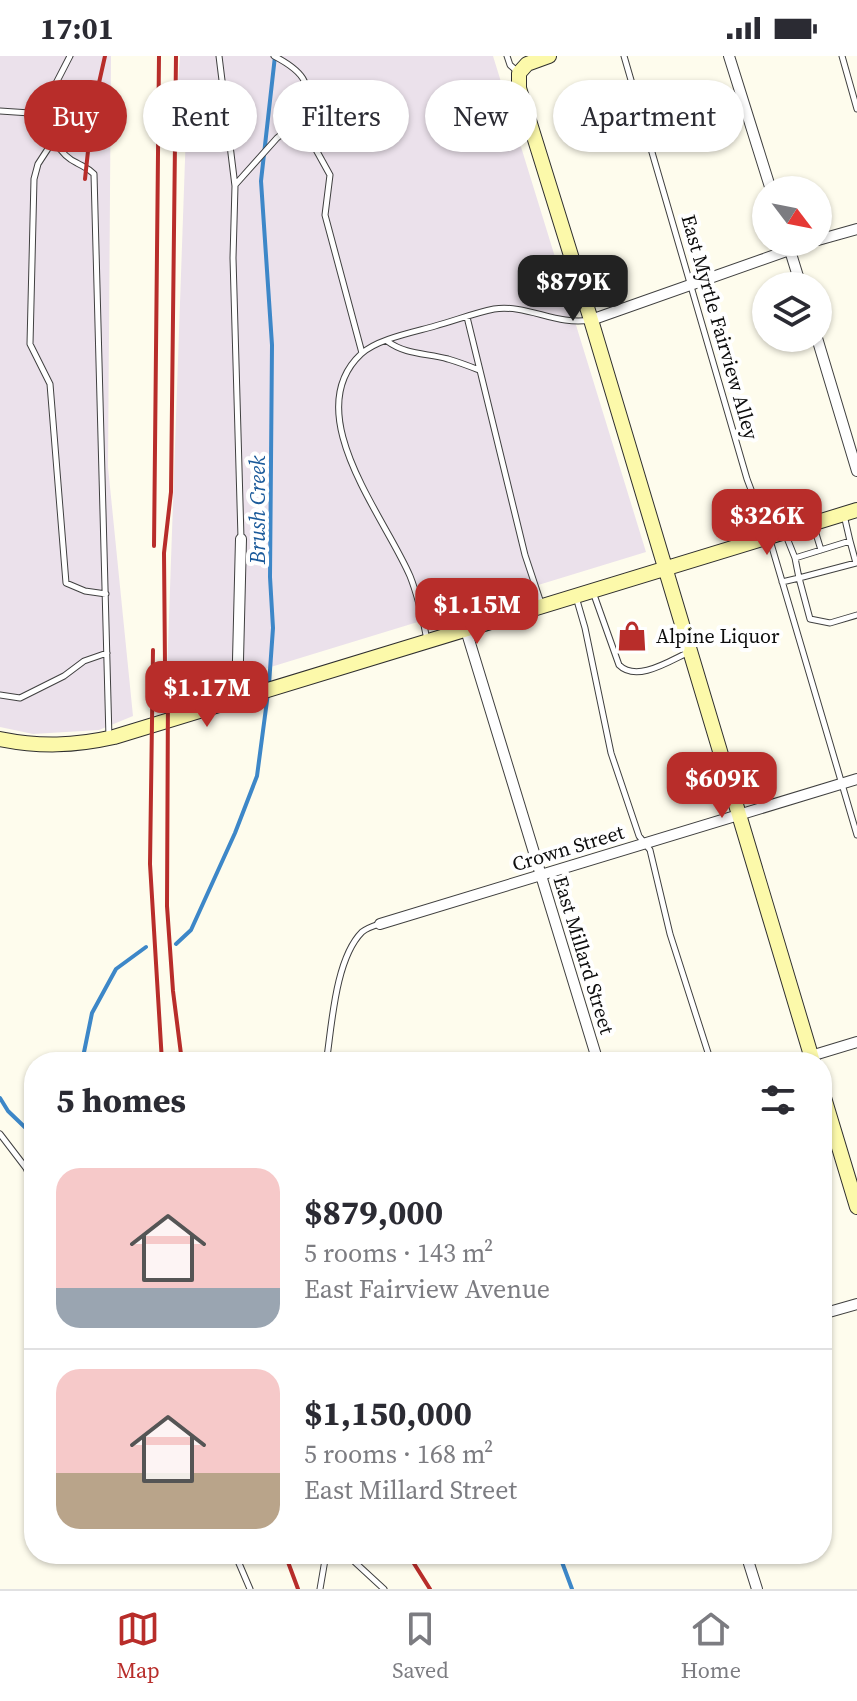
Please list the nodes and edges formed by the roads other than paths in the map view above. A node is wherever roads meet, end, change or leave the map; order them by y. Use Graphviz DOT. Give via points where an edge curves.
graph roads {
  1 [pos="70,56"];
  2 [pos="219,56"];
  3 [pos="274,56"];
  4 [pos="507,56"];
  5 [pos="549,56"];
  6 [pos="624,56"];
  7 [pos="729,56"];
  8 [pos="842,56"];
  9 [pos="519,73"];
  10 [pos="58,80"];
  11 [pos="302,80"];
  12 [pos="857,109"];
  13 [pos="0,111"];
  14 [pos="24,113"];
  15 [pos="273,143"];
  16 [pos="46,152"];
  17 [pos="64,152"];
  18 [pos="317,152"];
  19 [pos="767,176"];
  20 [pos="235,186"];
  21 [pos="857,229"];
  22 [pos="832,236"];
  23 [pos="762,256"];
  24 [pos="692,284"];
  25 [pos="467,317"];
  26 [pos="591,320"];
  27 [pos="387,341"];
  28 [pos="821,352"];
  29 [pos="362,353"];
  30 [pos="479,370"];
  31 [pos="857,471"];
  32 [pos="850,512"];
  33 [pos="812,523"];
  34 [pos="784,532"];
  35 [pos="769,537"];
  36 [pos="241,539"];
  37 [pos="850,541"];
  38 [pos="821,550"];
  39 [pos="795,558"];
  40 [pos="856,563"];
  41 [pos="666,568"];
  42 [pos="799,578"];
  43 [pos="782,582"];
  44 [pos="593,591"];
  45 [pos="106,594"];
  46 [pos="575,596"];
  47 [pos="542,606"];
  48 [pos="857,615"];
  49 [pos="466,630"];
  50 [pos="428,641"];
  51 [pos="691,651"];
  52 [pos="107,653"];
  53 [pos="0,695"];
  54 [pos="244,698"];
  55 [pos="109,738"];
  56 [pos="0,739"];
  57 [pos="857,779"];
  58 [pos="841,784"];
  59 [pos="740,816"];
  60 [pos="857,835"];
  61 [pos="646,844"];
  62 [pos="540,875"];
  63 [pos="380,924"];
  64 [pos="857,1042"];
  65 [pos="328,1052"];
  66 [pos="595,1052"];
  67 [pos="708,1052"];
  68 [pos="810,1052"];
  69 [pos="831,1052"];
  70 [pos="832,1124"];
  71 [pos="0,1134"];
  72 [pos="24,1165"];
  73 [pos="857,1207"];
  74 [pos="857,1304"];
  75 [pos="832,1311"];
  76 [pos="239,1564"];
  77 [pos="324,1564"];
  78 [pos="357,1564"];
  79 [pos="749,1564"];
  80 [pos="250,1589"];
  81 [pos="320,1589"];
  82 [pos="384,1589"];
  83 [pos="757,1589"];
  1 -- 10 [label="lane"];
  2 -- 20 [label="lane"];
  3 -- 11 [label="lane" via="295,67"];
  4 -- 9 [label="lane"];
  5 -- 9 [label="street"];
  6 -- 24 [label="lane, East Myrtle Fairview Alley"];
  7 -- 19 [label="street"];
  8 -- 12 [label="lane"];
  9 -- 26 [label="street" via="519,88"];
  13 -- 14 [label="lane"];
  15 -- 20 [label="lane"];
  16 -- 45 [label="lane" via="34,179 30,344 50,384 66,583"];
  17 -- 45 [label="lane" via="94,174"];
  18 -- 29 [label="lane" via="330,175 325,215"];
  20 -- 36 [label="lane"];
  21 -- 22 [label="street"];
  23 -- 24 [label="street"];
  24 -- 26 [label="street"];
  24 -- 35 [label="lane, East Myrtle Fairview Alley" via="747,479"];
  25 -- 26 [label="lane" via="514,308 571,323"];
  25 -- 27 [label="lane"];
  25 -- 30 [label="lane"];
  26 -- 41 [label="street"];
  27 -- 29 [label="lane"];
  27 -- 30 [label="lane" via="410,353"];
  28 -- 31 [label="street"];
  29 -- 50 [label="lane" via="342,382 340,423 365,494 410,576"];
  30 -- 47 [label="lane"];
  32 -- 33 [label="street"];
  32 -- 37 [label="lane"];
  33 -- 34 [label="street"];
  33 -- 38 [label="lane"];
  34 -- 35 [label="street"];
  34 -- 39 [label="lane"];
  35 -- 41 [label="street"];
  35 -- 43 [label="lane, East Myrtle Fairview Alley"];
  36 -- 54 [label="street"];
  37 -- 38 [label="lane"];
  37 -- 40 [label="lane"];
  38 -- 39 [label="lane"];
  39 -- 42 [label="lane"];
  40 -- 42 [label="lane"];
  41 -- 44 [label="street"];
  41 -- 51 [label="street"];
  42 -- 43 [label="lane"];
  42 -- 48 [label="lane" via="810,619 830,623"];
  43 -- 58 [label="lane, East Myrtle Fairview Alley"];
  44 -- 46 [label="street"];
  44 -- 51 [label="lane" via="623,670 641,671"];
  45 -- 52 [label="lane"];
  46 -- 47 [label="street"];
  46 -- 61 [label="lane" via="611,753"];
  47 -- 49 [label="street"];
  49 -- 50 [label="street"];
  49 -- 62 [label="street, East Millard Street"];
  50 -- 54 [label="street"];
  51 -- 59 [label="street"];
  52 -- 53 [label="lane" via="20,698"];
  52 -- 55 [label="lane"];
  54 -- 55 [label="street"];
  55 -- 56 [label="street" via="46,746"];
  57 -- 58 [label="street, Crown Street"];
  58 -- 59 [label="street, Crown Street"];
  58 -- 60 [label="lane, East Myrtle Fairview Alley"];
  59 -- 61 [label="street, Crown Street"];
  59 -- 68 [label="street"];
  61 -- 62 [label="street, Crown Street"];
  61 -- 67 [label="lane"];
  62 -- 63 [label="street, Crown Street"];
  62 -- 66 [label="street, East Millard Street"];
  63 -- 65 [label="lane" via="363,932 349,954"];
  64 -- 69 [label="street"];
  70 -- 73 [label="street"];
  71 -- 72 [label="lane"];
  74 -- 75 [label="street"];
  76 -- 80 [label="lane"];
  77 -- 81 [label="lane"];
  78 -- 82 [label="lane"];
  79 -- 83 [label="street"];
}
